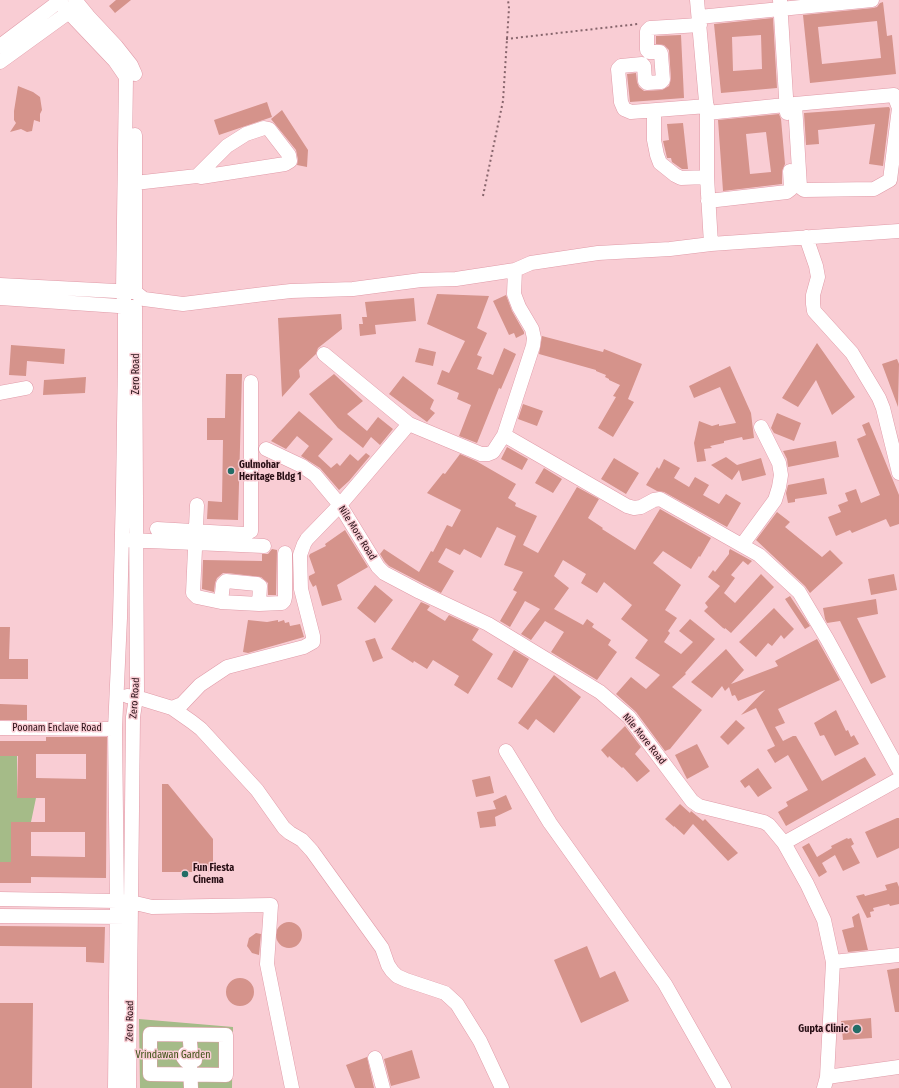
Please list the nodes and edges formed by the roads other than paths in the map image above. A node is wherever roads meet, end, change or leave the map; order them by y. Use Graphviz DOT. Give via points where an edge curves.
graph roads {
  1 [pos="697,0"];
  2 [pos="872,0"];
  3 [pos="65,5"];
  4 [pos="781,5"];
  5 [pos="699,21"];
  6 [pos="0,46"];
  7 [pos="0,62"];
  8 [pos="791,104"];
  9 [pos="707,109"];
  10 [pos="654,111"];
  11 [pos="197,176"];
  12 [pos="706,177"];
  13 [pos="135,183"];
  14 [pos="708,201"];
  15 [pos="899,231"];
  16 [pos="806,237"];
  17 [pos="711,244"];
  18 [pos="515,270"];
  19 [pos="0,285"];
  20 [pos="0,298"];
  21 [pos="133,299"];
  22 [pos="324,354"];
  23 [pos="251,382"];
  24 [pos="26,388"];
  25 [pos="0,393"];
  26 [pos="409,424"];
  27 [pos="762,427"];
  28 [pos="504,435"];
  29 [pos="266,450"];
  30 [pos="899,473"];
  31 [pos="197,505"];
  32 [pos="340,505"];
  33 [pos="157,529"];
  34 [pos="195,538"];
  35 [pos="128,540"];
  36 [pos="742,545"];
  37 [pos="264,546"];
  38 [pos="285,553"];
  39 [pos="221,602"];
  40 [pos="259,604"];
  41 [pos="117,696"];
  42 [pos="136,697"];
  43 [pos="172,708"];
  44 [pos="0,728"];
  45 [pos="115,729"];
  46 [pos="506,751"];
  47 [pos="899,770"];
  48 [pos="899,779"];
  49 [pos="115,820"];
  50 [pos="131,821"];
  51 [pos="784,843"];
  52 [pos="0,899"];
  53 [pos="124,901"];
  54 [pos="152,907"];
  55 [pos="0,916"];
  56 [pos="116,917"];
  57 [pos="131,917"];
  58 [pos="899,955"];
  59 [pos="833,962"];
  60 [pos="375,1058"];
  61 [pos="115,1060"];
  62 [pos="190,1064"];
  63 [pos="129,1066"];
  64 [pos="899,1067"];
  65 [pos="150,1074"];
  66 [pos="825,1082"];
  67 [pos="115,1088"];
  68 [pos="129,1088"];
  69 [pos="292,1088"];
  70 [pos="382,1088"];
  71 [pos="502,1088"];
  72 [pos="724,1088"];
  1 -- 5 [label="street"];
  2 -- 4 [label="street"];
  3 -- 6 [label="street"];
  3 -- 7 [label="street"];
  3 -- 13 [label="street" via="116,46 136,75"];
  3 -- 21 [label="street" via="126,77"];
  4 -- 5 [label="street"];
  4 -- 8 [label="street"];
  5 -- 9 [label="street"];
  5 -- 10 [label="street" via="650,28 647,31 647,50 661,54 661,82 647,83 642,64 621,66 618,69 624,109 631,112"];
  8 -- 8 [label="street" via="894,95 899,108 890,180 874,189 804,190 800,187"];
  8 -- 9 [label="street"];
  8 -- 14 [label="street" via="791,188 787,192"];
  9 -- 10 [label="street"];
  9 -- 12 [label="street"];
  10 -- 12 [label="street" via="654,140 660,162 681,178"];
  11 -- 11 [label="street" via="227,146 246,134 264,128 269,129 289,155 290,161 285,164"];
  11 -- 13 [label="street"];
  12 -- 14 [label="street"];
  13 -- 21 [label="street"];
  14 -- 17 [label="street"];
  15 -- 16 [label="street"];
  16 -- 17 [label="street"];
  16 -- 30 [label="street" via="818,277 813,295 814,311 852,353 879,398"];
  17 -- 18 [label="street" via="530,263"];
  18 -- 21 [label="street" via="353,289 284,292 183,304"];
  18 -- 28 [label="street" via="514,294 534,338"];
  19 -- 21 [label="street"];
  20 -- 21 [label="street"];
  21 -- 35 [label="street, Zero Road"];
  22 -- 26 [label="street"];
  23 -- 34 [label="street" via="251,531 245,534"];
  24 -- 25 [label="street"];
  26 -- 28 [label="street" via="482,454 493,452"];
  26 -- 32 [label="street"];
  27 -- 36 [label="street" via="779,463 779,487 775,500"];
  28 -- 36 [label="street" via="627,506 641,507 660,499"];
  29 -- 32 [label="street, Nile More Road" via="309,470"];
  31 -- 34 [label="street"];
  32 -- 43 [label="street" via="307,539 300,555 301,589 313,642 304,648 227,667 200,685 182,704"];
  32 -- 51 [label="street, Nile More Road" via="378,567 384,572 488,624 594,688 628,717 692,801 708,809 764,822"];
  33 -- 34 [label="street"];
  34 -- 35 [label="street"];
  34 -- 37 [label="street"];
  34 -- 39 [label="street" via="193,593 197,597"];
  35 -- 41 [label="street, Zero Road"];
  35 -- 42 [label="street, Zero Road"];
  36 -- 47 [label="street" via="759,555 799,592"];
  38 -- 40 [label="street" via="284,601"];
  39 -- 40 [label="street"];
  39 -- 40 [label="street" via="223,584 226,581 260,586"];
  41 -- 42 [label="street"];
  41 -- 45 [label="street, Zero Road"];
  42 -- 43 [label="street"];
  42 -- 50 [label="street, Zero Road" via="133,717"];
  43 -- 71 [label="street" via="200,729 257,790 284,828 307,845 382,948 392,971 406,980 445,993 457,1004 480,1041"];
  44 -- 45 [label="street, Poonam Enclave Road"];
  45 -- 49 [label="street, Zero Road"];
  46 -- 72 [label="street" via="550,823 665,984"];
  48 -- 51 [label="street"];
  49 -- 50 [label="street"];
  49 -- 53 [label="street, Zero Road"];
  50 -- 53 [label="street, Zero Road"];
  51 -- 59 [label="street, Nile More Road" via="824,920"];
  52 -- 53 [label="street"];
  53 -- 54 [label="street"];
  53 -- 56 [label="street, Zero Road"];
  53 -- 57 [label="street, Zero Road"];
  54 -- 57 [label="street"];
  54 -- 69 [label="street" via="272,905 267,964"];
  55 -- 56 [label="street"];
  56 -- 57 [label="street"];
  56 -- 61 [label="street, Zero Road"];
  57 -- 63 [label="street, Zero Road"];
  58 -- 59 [label="street"];
  59 -- 66 [label="street, Nile More Road"];
  60 -- 70 [label="street"];
  61 -- 63 [label="street"];
  61 -- 67 [label="street, Zero Road"];
  62 -- 65 [label="street"];
  62 -- 65 [label="street" via="226,1075 226,1035 150,1034"];
  63 -- 65 [label="street"];
  63 -- 68 [label="street, Zero Road"];
  64 -- 66 [label="street"];
}
